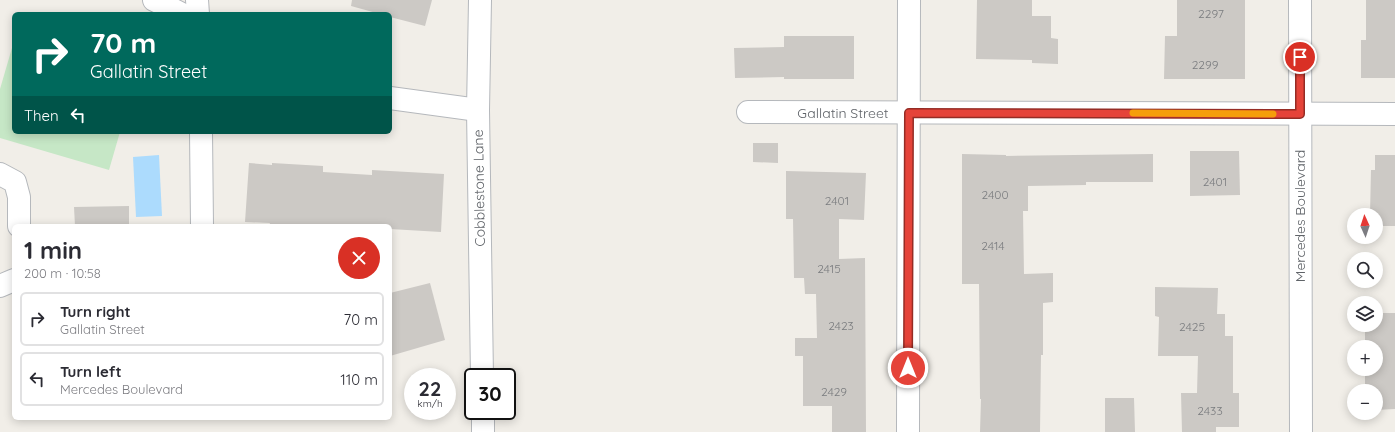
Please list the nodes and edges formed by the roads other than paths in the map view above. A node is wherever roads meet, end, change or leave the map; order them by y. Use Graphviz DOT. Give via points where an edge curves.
graph roads {
  1 [pos="154,0"];
  2 [pos="197,0"];
  3 [pos="480,0"];
  4 [pos="909,0"];
  5 [pos="1300,0"];
  6 [pos="178,12"];
  7 [pos="198,12"];
  8 [pos="392,98"];
  9 [pos="478,110"];
  10 [pos="748,112"];
  11 [pos="909,113"];
  12 [pos="1300,114"];
  13 [pos="1395,114"];
  14 [pos="201,134"];
  15 [pos="0,174"];
  16 [pos="19,224"];
  17 [pos="202,224"];
  18 [pos="12,281"];
  19 [pos="0,286"];
  20 [pos="482,368"];
  21 [pos="483,420"];
  22 [pos="483,432"];
  23 [pos="908,432"];
  24 [pos="1301,432"];
  1 -- 6 [label="street"];
  2 -- 7 [label="street"];
  3 -- 9 [label="street, Cobblestone Lane"];
  4 -- 11 [label="street"];
  5 -- 12 [label="street, Mercedes Boulevard"];
  8 -- 9 [label="street"];
  9 -- 20 [label="street, Cobblestone Lane"];
  10 -- 11 [label="street, Gallatin Street"];
  11 -- 12 [label="street, Gallatin Street"];
  11 -- 23 [label="street"];
  12 -- 13 [label="street, Gallatin Street"];
  12 -- 24 [label="street, Mercedes Boulevard"];
  14 -- 17 [label="street"];
  15 -- 16 [label="street" via="14,182 19,197"];
  18 -- 19 [label="street"];
  21 -- 22 [label="street"];
}
